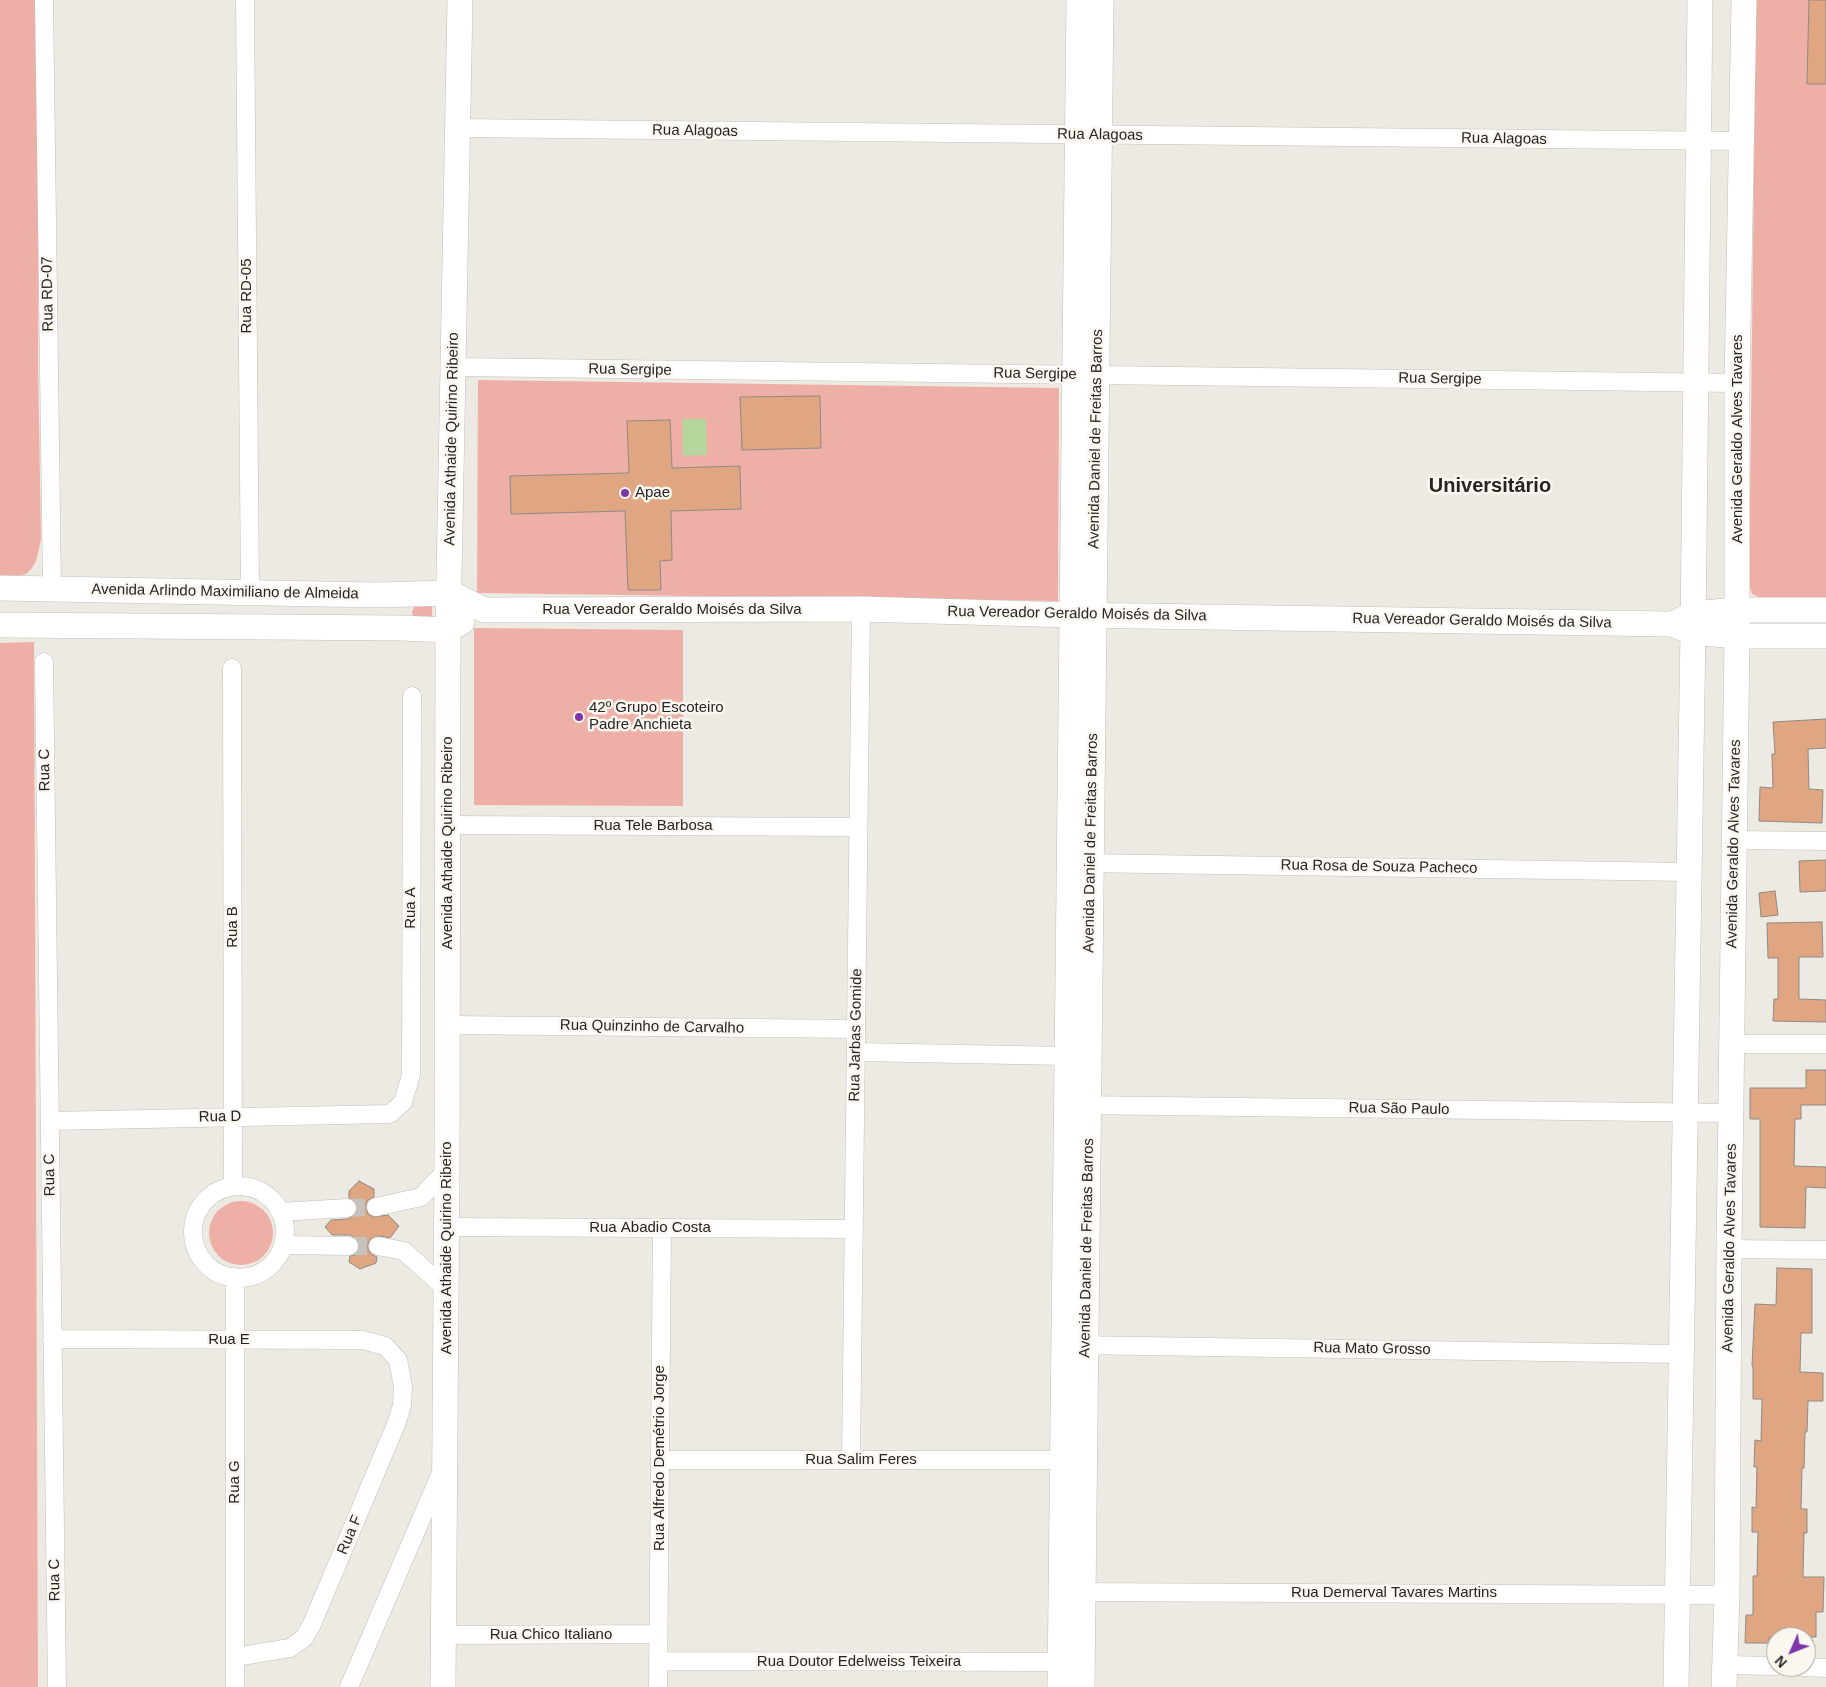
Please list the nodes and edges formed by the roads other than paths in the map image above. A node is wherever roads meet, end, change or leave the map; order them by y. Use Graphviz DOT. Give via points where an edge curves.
graph roads {
  1 [pos="44,0"];
  2 [pos="245,0"];
  3 [pos="460,0"];
  4 [pos="1078,0"];
  5 [pos="1101,0"];
  6 [pos="1700,0"];
  7 [pos="1744,0"];
  8 [pos="458,128"];
  9 [pos="1088,134"];
  10 [pos="1698,140"];
  11 [pos="1741,141"];
  12 [pos="453,367"];
  13 [pos="1086,375"];
  14 [pos="1696,382"];
  15 [pos="1737,382"];
  16 [pos="0,588"];
  17 [pos="52,588"];
  18 [pos="250,593"];
  19 [pos="450,594"];
  20 [pos="400,595"];
  21 [pos="861,609"];
  22 [pos="484,610"];
  23 [pos="1737,610"];
  24 [pos="1826,610"];
  25 [pos="1083,615"];
  26 [pos="1685,623"];
  27 [pos="0,625"];
  28 [pos="401,628"];
  29 [pos="448,630"];
  30 [pos="1737,636"];
  31 [pos="1826,636"];
  32 [pos="44,662"];
  33 [pos="232,668"];
  34 [pos="412,696"];
  35 [pos="448,825"];
  36 [pos="858,827"];
  37 [pos="1734,840"];
  38 [pos="1826,841"];
  39 [pos="1080,863"];
  40 [pos="1688,872"];
  41 [pos="448,1024"];
  42 [pos="856,1028"];
  43 [pos="1732,1044"];
  44 [pos="1826,1044"];
  45 [pos="856,1052"];
  46 [pos="1067,1056"];
  47 [pos="1078,1105"];
  48 [pos="1685,1113"];
  49 [pos="390,1114"];
  50 [pos="1731,1114"];
  51 [pos="233,1117"];
  52 [pos="50,1121"];
  53 [pos="447,1170"];
  54 [pos="233,1186"];
  55 [pos="376,1207"];
  56 [pos="347,1208"];
  57 [pos="280,1212"];
  58 [pos="447,1227"];
  59 [pos="662,1228"];
  60 [pos="854,1229"];
  61 [pos="283,1245"];
  62 [pos="349,1246"];
  63 [pos="378,1246"];
  64 [pos="1729,1249"];
  65 [pos="1826,1250"];
  66 [pos="235,1277"];
  67 [pos="446,1289"];
  68 [pos="52,1339"];
  69 [pos="235,1340"];
  70 [pos="1075,1345"];
  71 [pos="1681,1354"];
  72 [pos="398,1360"];
  73 [pos="660,1460"];
  74 [pos="851,1460"];
  75 [pos="1063,1460"];
  76 [pos="445,1463"];
  77 [pos="1072,1592"];
  78 [pos="1677,1594"];
  79 [pos="1727,1595"];
  80 [pos="658,1634"];
  81 [pos="443,1635"];
  82 [pos="235,1657"];
  83 [pos="658,1661"];
  84 [pos="1060,1662"];
  85 [pos="1766,1668"];
  86 [pos="1724,1676"];
  87 [pos="57,1687"];
  88 [pos="235,1687"];
  89 [pos="349,1687"];
  90 [pos="443,1687"];
  91 [pos="658,1687"];
  92 [pos="1060,1687"];
  93 [pos="1082,1687"];
  94 [pos="1676,1687"];
  1 -- 17 [label="street, Rua RD-07"];
  2 -- 18 [label="street, Rua RD-05"];
  3 -- 8 [label="street, Avenida Athaide Quirino Ribeiro"];
  4 -- 9 [label="street, Avenida Daniel de Freitas Barros"];
  5 -- 9 [label="street, Avenida Daniel de Freitas Barros"];
  6 -- 10 [label="street"];
  7 -- 11 [label="street, Avenida Geraldo Alves Tavares"];
  8 -- 9 [label="street, Rua Alagoas"];
  8 -- 12 [label="street, Avenida Athaide Quirino Ribeiro"];
  9 -- 10 [label="street, Rua Alagoas"];
  9 -- 13 [label="street, Avenida Daniel de Freitas Barros"];
  10 -- 11 [label="street, Rua Alagoas"];
  10 -- 14 [label="street"];
  11 -- 15 [label="street, Avenida Geraldo Alves Tavares"];
  12 -- 13 [label="street, Rua Sergipe"];
  12 -- 19 [label="street, Avenida Athaide Quirino Ribeiro"];
  13 -- 14 [label="street, Rua Sergipe"];
  13 -- 25 [label="street, Avenida Daniel de Freitas Barros"];
  14 -- 15 [label="street, Rua Sergipe"];
  14 -- 26 [label="street"];
  15 -- 23 [label="street, Avenida Geraldo Alves Tavares"];
  16 -- 17 [label="street, Avenida Arlindo Maximiliano de Almeida"];
  17 -- 18 [label="street, Avenida Arlindo Maximiliano de Almeida"];
  18 -- 20 [label="street, Avenida Arlindo Maximiliano de Almeida"];
  19 -- 20 [label="street, Avenida Arlindo Maximiliano de Almeida"];
  19 -- 22 [label="street, Rua Vereador Geraldo Moisés da Silva"];
  19 -- 29 [label="street, Avenida Athaide Quirino Ribeiro"];
  20 -- 28 [label="street"];
  21 -- 22 [label="street, Rua Vereador Geraldo Moisés da Silva"];
  21 -- 25 [label="street, Rua Vereador Geraldo Moisés da Silva"];
  21 -- 36 [label="street, Rua Jarbas Gomide"];
  22 -- 29 [label="street, Rua Vereador Geraldo Moisés da Silva"];
  23 -- 24 [label="street, Rua Vereador Geraldo Moisés da Silva"];
  23 -- 26 [label="street, Rua Vereador Geraldo Moisés da Silva"];
  23 -- 30 [label="street, Avenida Geraldo Alves Tavares"];
  25 -- 26 [label="street, Rua Vereador Geraldo Moisés da Silva"];
  25 -- 39 [label="street, Avenida Daniel de Freitas Barros"];
  26 -- 30 [label="street, Rua Vereador Geraldo Moisés da Silva"];
  26 -- 40 [label="street"];
  27 -- 28 [label="street"];
  28 -- 29 [label="street"];
  29 -- 35 [label="street, Avenida Athaide Quirino Ribeiro"];
  30 -- 31 [label="street, Rua Vereador Geraldo Moisés da Silva"];
  30 -- 37 [label="street, Avenida Geraldo Alves Tavares"];
  32 -- 52 [label="street, Rua C"];
  33 -- 51 [label="street, Rua B"];
  34 -- 49 [label="street, Rua A" via="411,1075 403,1102"];
  35 -- 36 [label="street, Rua Tele Barbosa"];
  35 -- 41 [label="street, Avenida Athaide Quirino Ribeiro"];
  36 -- 42 [label="street, Rua Jarbas Gomide"];
  37 -- 38 [label="street"];
  37 -- 43 [label="street, Avenida Geraldo Alves Tavares"];
  39 -- 40 [label="street, Rua Rosa de Souza Pacheco"];
  39 -- 46 [label="street, Avenida Daniel de Freitas Barros"];
  39 -- 47 [label="street, Avenida Daniel de Freitas Barros"];
  40 -- 48 [label="street"];
  41 -- 42 [label="street, Rua Quinzinho de Carvalho"];
  41 -- 53 [label="street, Avenida Athaide Quirino Ribeiro"];
  42 -- 45 [label="street, Rua Jarbas Gomide"];
  43 -- 44 [label="street"];
  43 -- 50 [label="street, Avenida Geraldo Alves Tavares"];
  45 -- 46 [label="street"];
  45 -- 60 [label="street, Rua Jarbas Gomide"];
  46 -- 47 [label="street, Avenida Daniel de Freitas Barros"];
  47 -- 48 [label="street, Rua São Paulo"];
  47 -- 70 [label="street, Avenida Daniel de Freitas Barros"];
  48 -- 50 [label="street, Rua São Paulo"];
  48 -- 71 [label="street"];
  49 -- 51 [label="street, Rua D"];
  50 -- 64 [label="street, Avenida Geraldo Alves Tavares"];
  51 -- 52 [label="street, Rua D"];
  51 -- 54 [label="street, Rua B"];
  52 -- 68 [label="street, Rua C"];
  53 -- 55 [label="street" via="421,1197"];
  53 -- 58 [label="street, Avenida Athaide Quirino Ribeiro"];
  54 -- 57 [label="street" via="261,1191"];
  54 -- 66 [label="street" via="217,1191 204,1202 196,1216 193,1232 205,1263 218,1273"];
  56 -- 57 [label="street"];
  57 -- 61 [label="street" via="284,1222"];
  58 -- 59 [label="street, Rua Abadio Costa"];
  58 -- 67 [label="street, Avenida Athaide Quirino Ribeiro"];
  59 -- 60 [label="street, Rua Abadio Costa"];
  59 -- 73 [label="street, Rua Alfredo Demétrio Jorge"];
  60 -- 74 [label="street, Rua Jarbas Gomide"];
  61 -- 62 [label="street"];
  61 -- 66 [label="street" via="265,1270"];
  63 -- 67 [label="street" via="404,1251"];
  64 -- 65 [label="street"];
  64 -- 79 [label="street, Avenida Geraldo Alves Tavares"];
  66 -- 69 [label="street, Rua G"];
  67 -- 76 [label="street, Avenida Athaide Quirino Ribeiro"];
  68 -- 69 [label="street, Rua E"];
  68 -- 87 [label="street, Rua C"];
  69 -- 72 [label="street, Rua E" via="363,1340 385,1346"];
  69 -- 82 [label="street, Rua G"];
  70 -- 71 [label="street, Rua Mato Grosso"];
  70 -- 75 [label="street, Avenida Daniel de Freitas Barros"];
  70 -- 77 [label="street, Avenida Daniel de Freitas Barros"];
  71 -- 78 [label="street"];
  72 -- 82 [label="street, Rua F" via="403,1387 397,1422 312,1624 304,1638 290,1648"];
  73 -- 74 [label="street, Rua Salim Feres"];
  73 -- 80 [label="street, Rua Alfredo Demétrio Jorge"];
  74 -- 75 [label="street, Rua Salim Feres"];
  75 -- 77 [label="street, Avenida Daniel de Freitas Barros"];
  76 -- 81 [label="street, Avenida Athaide Quirino Ribeiro"];
  76 -- 89 [label="street"];
  77 -- 78 [label="street, Rua Demerval Tavares Martins"];
  77 -- 84 [label="street, Avenida Daniel de Freitas Barros"];
  77 -- 93 [label="street, Avenida Daniel de Freitas Barros"];
  78 -- 79 [label="street, Rua Demerval Tavares Martins"];
  78 -- 94 [label="street"];
  79 -- 86 [label="street, Avenida Geraldo Alves Tavares"];
  80 -- 81 [label="street, Rua Chico Italiano"];
  80 -- 83 [label="street, Rua Alfredo Demétrio Jorge"];
  81 -- 90 [label="street, Avenida Athaide Quirino Ribeiro"];
  82 -- 88 [label="street, Rua G"];
  83 -- 84 [label="street, Rua Doutor Edelweiss Teixeira"];
  83 -- 91 [label="street, Rua Alfredo Demétrio Jorge"];
  84 -- 92 [label="street, Avenida Daniel de Freitas Barros"];
  85 -- 86 [label="street"];
}
